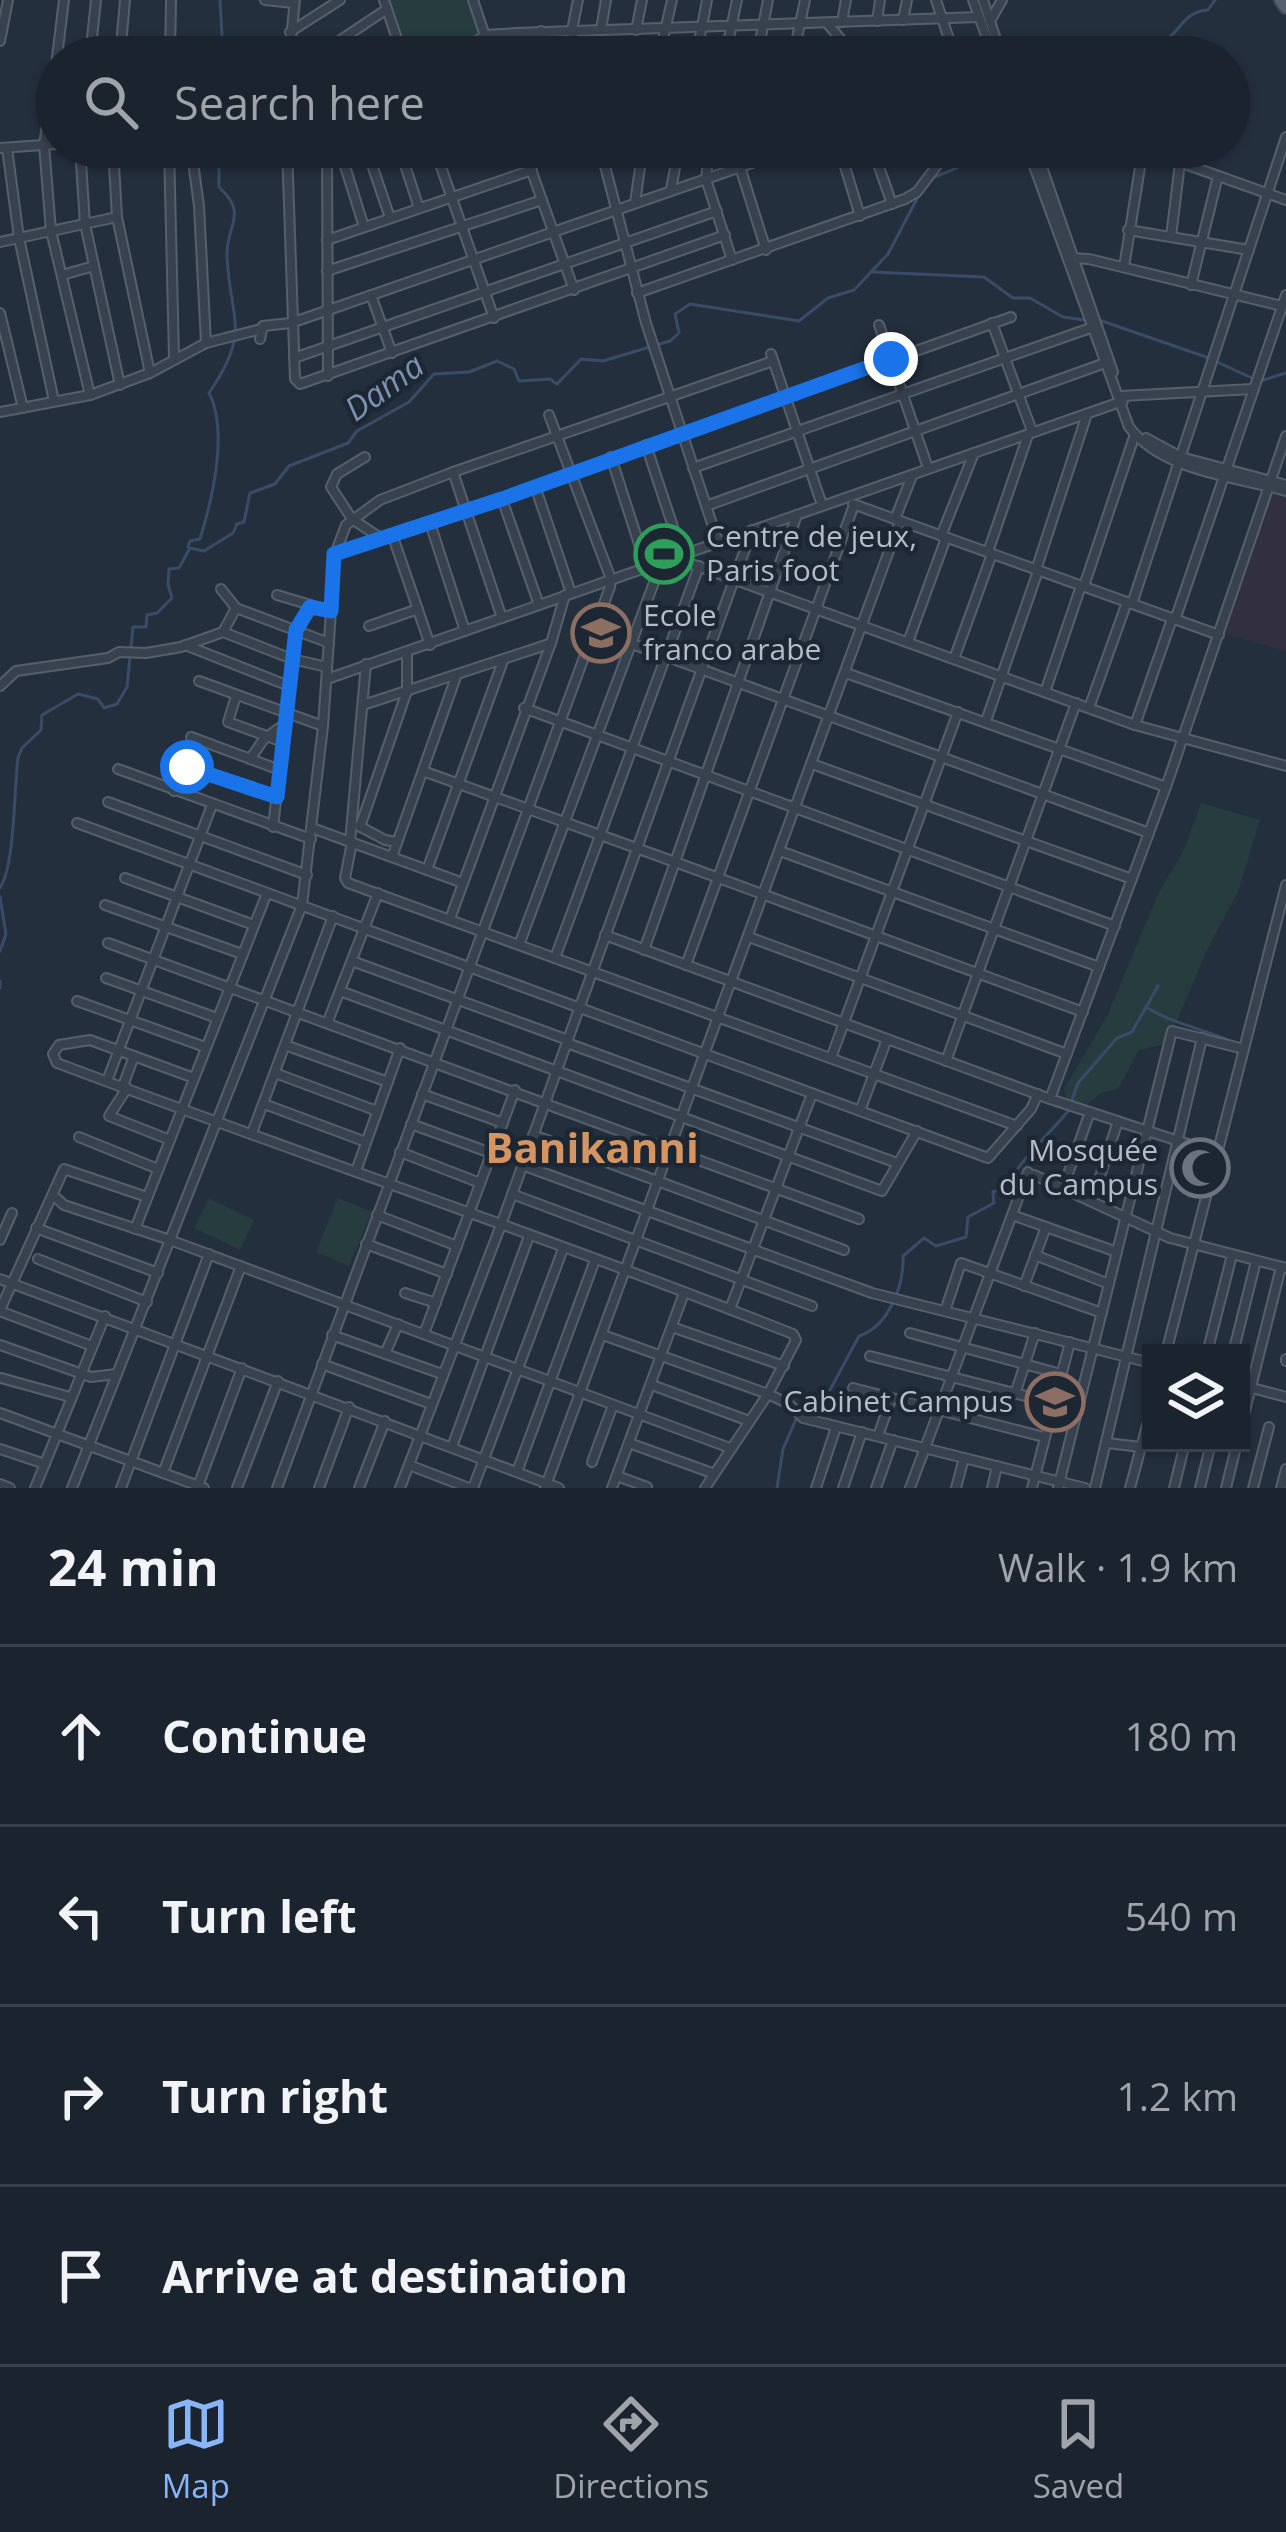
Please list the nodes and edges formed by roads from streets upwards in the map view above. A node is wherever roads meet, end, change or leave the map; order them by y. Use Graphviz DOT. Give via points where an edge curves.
graph roads {
  1 [pos="8,0"];
  2 [pos="64,0"];
  3 [pos="96,0"];
  4 [pos="125,0"];
  5 [pos="171,0"];
  6 [pos="265,0"];
  7 [pos="340,0"];
  8 [pos="473,0"];
  9 [pos="578,0"];
  10 [pos="606,0"];
  11 [pos="642,0"];
  12 [pos="672,0"];
  13 [pos="707,0"];
  14 [pos="737,0"];
  15 [pos="769,0"];
  16 [pos="805,0"];
  17 [pos="846,0"];
  18 [pos="880,0"];
  19 [pos="908,0"];
  20 [pos="936,0"];
  21 [pos="973,0"];
  22 [pos="982,0"];
  23 [pos="1002,0"];
  24 [pos="294,1"];
  25 [pos="329,3"];
  26 [pos="385,5"];
  27 [pos="979,17"];
  28 [pos="942,19"];
  29 [pos="903,20"];
  30 [pos="877,21"];
  31 [pos="990,21"];
  32 [pos="826,22"];
  33 [pos="842,22"];
  34 [pos="800,23"];
  35 [pos="764,25"];
  36 [pos="731,26"];
  37 [pos="701,28"];
  38 [pos="601,29"];
  39 [pos="665,29"];
  40 [pos="572,30"];
  41 [pos="636,30"];
  42 [pos="542,31"];
  43 [pos="290,32"];
  44 [pos="516,33"];
  45 [pos="485,35"];
  46 [pos="60,36"];
  47 [pos="92,36"];
  48 [pos="122,36"];
  49 [pos="170,36"];
  50 [pos="290,36"];
  51 [pos="343,36"];
  52 [pos="396,36"];
  53 [pos="517,36"];
  54 [pos="543,36"];
  55 [pos="573,36"];
  56 [pos="664,36"];
  57 [pos="700,36"];
  58 [pos="729,36"];
  59 [pos="762,36"];
  60 [pos="797,36"];
  61 [pos="838,36"];
  62 [pos="948,36"];
  63 [pos="988,36"];
  64 [pos="993,36"];
  65 [pos="0,41"];
  66 [pos="1286,137"];
  67 [pos="36,146"];
  68 [pos="3,148"];
  69 [pos="1281,167"];
  70 [pos="46,168"];
  71 [pos="81,168"];
  72 [pos="114,168"];
  73 [pos="169,168"];
  74 [pos="194,168"];
  75 [pos="288,168"];
  76 [pos="327,168"];
  77 [pos="346,168"];
  78 [pos="373,168"];
  79 [pos="406,168"];
  80 [pos="441,168"];
  81 [pos="605,168"];
  82 [pos="640,168"];
  83 [pos="675,168"];
  84 [pos="707,168"];
  85 [pos="737,168"];
  86 [pos="740,168"];
  87 [pos="845,168"];
  88 [pos="879,168"];
  89 [pos="935,168"];
  90 [pos="1038,168"];
  91 [pos="1137,168"];
  92 [pos="1179,168"];
  93 [pos="1195,168"];
  94 [pos="532,170"];
  95 [pos="1218,176"];
  96 [pos="706,178"];
  97 [pos="671,190"];
  98 [pos="1267,194"];
  99 [pos="452,198"];
  100 [pos="542,200"];
  101 [pos="1286,200"];
  102 [pos="635,203"];
  103 [pos="892,204"];
  104 [pos="419,208"];
  105 [pos="614,210"];
  106 [pos="717,211"];
  107 [pos="860,216"];
  108 [pos="118,217"];
  109 [pos="390,218"];
  110 [pos="85,224"];
  111 [pos="364,227"];
  112 [pos="464,228"];
  113 [pos="1128,230"];
  114 [pos="51,231"];
  115 [pos="553,231"];
  116 [pos="725,235"];
  117 [pos="1171,237"];
  118 [pos="19,238"];
  119 [pos="327,240"];
  120 [pos="0,242"];
  121 [pos="1202,243"];
  122 [pos="624,244"];
  123 [pos="766,250"];
  124 [pos="1249,250"];
  125 [pos="1070,257"];
  126 [pos="474,259"];
  127 [pos="732,260"];
  128 [pos="565,265"];
  129 [pos="94,266"];
  130 [pos="1124,267"];
  131 [pos="630,270"];
  132 [pos="327,272"];
  133 [pos="62,275"];
  134 [pos="1191,285"];
  135 [pos="574,290"];
  136 [pos="487,292"];
  137 [pos="637,292"];
  138 [pos="371,295"];
  139 [pos="1234,295"];
  140 [pos="1286,295"];
  141 [pos="1284,307"];
  142 [pos="326,311"];
  143 [pos="0,313"];
  144 [pos="1011,316"];
  145 [pos="494,318"];
  146 [pos="290,323"];
  147 [pos="992,323"];
  148 [pos="879,325"];
  149 [pos="382,327"];
  150 [pos="1094,327"];
  151 [pos="206,344"];
  152 [pos="328,346"];
  153 [pos="392,353"];
  154 [pos="173,358"];
  155 [pos="294,358"];
  156 [pos="891,359"];
  157 [pos="1005,360"];
  158 [pos="1105,364"];
  159 [pos="150,373"];
  160 [pos="328,376"];
  161 [pos="120,385"];
  162 [pos="1253,389"];
  163 [pos="1203,390"];
  164 [pos="90,395"];
  165 [pos="904,395"];
  166 [pos="1018,395"];
  167 [pos="785,396"];
  168 [pos="669,398"];
  169 [pos="1121,399"];
  170 [pos="54,401"];
  171 [pos="23,408"];
  172 [pos="0,412"];
  173 [pos="1087,412"];
  174 [pos="549,415"];
  175 [pos="916,431"];
  176 [pos="682,432"];
  177 [pos="798,432"];
  178 [pos="1031,432"];
  179 [pos="1135,434"];
  180 [pos="1286,436"];
  181 [pos="559,437"];
  182 [pos="646,445"];
  183 [pos="974,452"];
  184 [pos="365,457"];
  185 [pos="611,457"];
  186 [pos="1180,459"];
  187 [pos="693,468"];
  188 [pos="812,468"];
  189 [pos="928,468"];
  190 [pos="572,471"];
  191 [pos="1225,471"];
  192 [pos="453,472"];
  193 [pos="912,474"];
  194 [pos="1271,484"];
  195 [pos="535,486"];
  196 [pos="1286,488"];
  197 [pos="841,498"];
  198 [pos="502,499"];
  199 [pos="823,505"];
  200 [pos="854,505"];
  201 [pos="706,506"];
  202 [pos="465,510"];
  203 [pos="798,513"];
  204 [pos="352,519"];
  205 [pos="897,520"];
  206 [pos="430,523"];
  207 [pos="752,530"];
  208 [pos="392,534"];
  209 [pos="944,537"];
  210 [pos="381,538"];
  211 [pos="718,542"];
  212 [pos="990,553"];
  213 [pos="334,554"];
  214 [pos="678,555"];
  215 [pos="662,561"];
  216 [pos="646,566"];
  217 [pos="699,566"];
  218 [pos="1037,570"];
  219 [pos="611,579"];
  220 [pos="734,579"];
  221 [pos="1083,586"];
  222 [pos="221,589"];
  223 [pos="772,592"];
  224 [pos="568,594"];
  225 [pos="277,595"];
  226 [pos="1129,603"];
  227 [pos="540,605"];
  228 [pos="310,607"];
  229 [pos="236,608"];
  230 [pos="418,609"];
  231 [pos="817,609"];
  232 [pos="331,611"];
  233 [pos="502,617"];
  234 [pos="1173,619"];
  235 [pos="369,626"];
  236 [pos="863,626"];
  237 [pos="296,630"];
  238 [pos="594,630"];
  239 [pos="465,631"];
  240 [pos="223,632"];
  241 [pos="1219,635"];
  242 [pos="908,642"];
  243 [pos="329,643"];
  244 [pos="551,643"];
  245 [pos="629,643"];
  246 [pos="185,645"];
  247 [pos="430,645"];
  248 [pos="406,652"];
  249 [pos="665,657"];
  250 [pos="292,659"];
  251 [pos="954,659"];
  252 [pos="503,661"];
  253 [pos="367,664"];
  254 [pos="702,669"];
  255 [pos="327,673"];
  256 [pos="846,673"];
  257 [pos="456,675"];
  258 [pos="1001,676"];
  259 [pos="199,681"];
  260 [pos="740,682"];
  261 [pos="0,686"];
  262 [pos="289,686"];
  263 [pos="407,691"];
  264 [pos="1045,692"];
  265 [pos="236,696"];
  266 [pos="783,700"];
  267 [pos="257,703"];
  268 [pos="1076,704"];
  269 [pos="363,705"];
  270 [pos="524,708"];
  271 [pos="1089,708"];
  272 [pos="231,710"];
  273 [pos="958,712"];
  274 [pos="830,717"];
  275 [pos="286,719"];
  276 [pos="560,722"];
  277 [pos="986,722"];
  278 [pos="1135,725"];
  279 [pos="322,726"];
  280 [pos="596,734"];
  281 [pos="268,736"];
  282 [pos="191,737"];
  283 [pos="1182,739"];
  284 [pos="283,742"];
  285 [pos="632,748"];
  286 [pos="1059,749"];
  287 [pos="940,758"];
  288 [pos="250,759"];
  289 [pos="668,761"];
  290 [pos="812,764"];
  291 [pos="1286,766"];
  292 [pos="118,770"];
  293 [pos="280,770"];
  294 [pos="423,771"];
  295 [pos="706,775"];
  296 [pos="461,782"];
  297 [pos="1166,787"];
  298 [pos="174,791"];
  299 [pos="749,791"];
  300 [pos="1043,795"];
  301 [pos="496,796"];
  302 [pos="277,797"];
  303 [pos="108,802"];
  304 [pos="924,803"];
  305 [pos="212,805"];
  306 [pos="528,808"];
  307 [pos="796,808"];
  308 [pos="564,822"];
  309 [pos="77,823"];
  310 [pos="356,824"];
  311 [pos="273,827"];
  312 [pos="312,828"];
  313 [pos="1149,833"];
  314 [pos="200,835"];
  315 [pos="601,835"];
  316 [pos="311,839"];
  317 [pos="1026,840"];
  318 [pos="351,842"];
  319 [pos="397,842"];
  320 [pos="637,848"];
  321 [pos="907,849"];
  322 [pos="780,850"];
  323 [pos="392,857"];
  324 [pos="675,862"];
  325 [pos="189,864"];
  326 [pos="427,870"];
  327 [pos="307,875"];
  328 [pos="125,878"];
  329 [pos="718,878"];
  330 [pos="1132,879"];
  331 [pos="463,883"];
  332 [pos="1286,885"];
  333 [pos="1009,887"];
  334 [pos="378,892"];
  335 [pos="892,892"];
  336 [pos="267,893"];
  337 [pos="764,894"];
  338 [pos="176,896"];
  339 [pos="105,905"];
  340 [pos="302,905"];
  341 [pos="333,916"];
  342 [pos="450,920"];
  343 [pos="254,925"];
  344 [pos="165,926"];
  345 [pos="1114,926"];
  346 [pos="366,928"];
  347 [pos="994,929"];
  348 [pos="482,931"];
  349 [pos="605,935"];
  350 [pos="876,935"];
  351 [pos="748,937"];
  352 [pos="108,943"];
  353 [pos="519,945"];
  354 [pos="644,950"];
  355 [pos="242,954"];
  356 [pos="153,958"];
  357 [pos="556,958"];
  358 [pos="352,961"];
  359 [pos="686,965"];
  360 [pos="469,967"];
  361 [pos="1099,967"];
  362 [pos="979,971"];
  363 [pos="592,972"];
  364 [pos="106,978"];
  365 [pos="860,978"];
  366 [pos="732,982"];
  367 [pos="230,986"];
  368 [pos="141,991"];
  369 [pos="340,991"];
  370 [pos="264,998"];
  371 [pos="457,999"];
  372 [pos="77,1001"];
  373 [pos="579,1009"];
  374 [pos="297,1010"];
  375 [pos="1083,1012"];
  376 [pos="962,1015"];
  377 [pos="217,1018"];
  378 [pos="719,1018"];
  379 [pos="128,1020"];
  380 [pos="328,1021"];
  381 [pos="843,1023"];
  382 [pos="446,1029"];
  383 [pos="1202,1038"];
  384 [pos="886,1039"];
  385 [pos="567,1041"];
  386 [pos="286,1046"];
  387 [pos="205,1047"];
  388 [pos="400,1048"];
  389 [pos="1244,1049"];
  390 [pos="118,1050"];
  391 [pos="707,1054"];
  392 [pos="1067,1054"];
  393 [pos="134,1056"];
  394 [pos="831,1058"];
  395 [pos="434,1060"];
  396 [pos="946,1061"];
  397 [pos="556,1070"];
  398 [pos="275,1073"];
  399 [pos="874,1073"];
  400 [pos="194,1078"];
  401 [pos="107,1081"];
  402 [pos="388,1082"];
  403 [pos="125,1087"];
  404 [pos="515,1090"];
  405 [pos="694,1090"];
  406 [pos="422,1094"];
  407 [pos="812,1094"];
  408 [pos="1038,1094"];
  409 [pos="187,1097"];
  410 [pos="1050,1099"];
  411 [pos="545,1102"];
  412 [pos="170,1103"];
  413 [pos="264,1104"];
  414 [pos="182,1108"];
  415 [pos="377,1111"];
  416 [pos="860,1111"];
  417 [pos="1090,1112"];
  418 [pos="682,1117"];
  419 [pos="1118,1121"];
  420 [pos="215,1123"];
  421 [pos="503,1123"];
  422 [pos="411,1124"];
  423 [pos="1017,1126"];
  424 [pos="799,1128"];
  425 [pos="917,1131"];
  426 [pos="1148,1131"];
  427 [pos="253,1133"];
  428 [pos="533,1135"];
  429 [pos="79,1137"];
  430 [pos="170,1140"];
  431 [pos="1177,1140"];
  432 [pos="366,1142"];
  433 [pos="671,1149"];
  434 [pos="400,1152"];
  435 [pos="491,1153"];
  436 [pos="1218,1154"];
  437 [pos="788,1156"];
  438 [pos="897,1163"];
  439 [pos="522,1165"];
  440 [pos="158,1169"];
  441 [pos="356,1171"];
  442 [pos="660,1181"];
  443 [pos="389,1183"];
  444 [pos="480,1183"];
  445 [pos="776,1188"];
  446 [pos="1063,1188"];
  447 [pos="512,1194"];
  448 [pos="52,1195"];
  449 [pos="147,1198"];
  450 [pos="1092,1202"];
  451 [pos="64,1205"];
  452 [pos="648,1211"];
  453 [pos="12,1213"];
  454 [pos="44,1213"];
  455 [pos="469,1213"];
  456 [pos="377,1214"];
  457 [pos="1012,1214"];
  458 [pos="1126,1217"];
  459 [pos="859,1219"];
  460 [pos="764,1220"];
  461 [pos="501,1225"];
  462 [pos="1046,1227"];
  463 [pos="36,1228"];
  464 [pos="135,1229"];
  465 [pos="1154,1230"];
  466 [pos="529,1236"];
  467 [pos="0,1240"];
  468 [pos="170,1240"];
  469 [pos="638,1241"];
  470 [pos="366,1244"];
  471 [pos="1194,1245"];
  472 [pos="457,1246"];
  473 [pos="563,1249"];
  474 [pos="753,1250"];
  475 [pos="844,1250"];
  476 [pos="1117,1252"];
  477 [pos="209,1254"];
  478 [pos="1035,1255"];
  479 [pos="1232,1255"];
  480 [pos="38,1259"];
  481 [pos="596,1260"];
  482 [pos="1256,1262"];
  483 [pos="241,1266"];
  484 [pos="1284,1267"];
  485 [pos="626,1271"];
  486 [pos="158,1273"];
  487 [pos="446,1274"];
  488 [pos="990,1274"];
  489 [pos="0,1279"];
  490 [pos="742,1280"];
  491 [pos="11,1282"];
  492 [pos="1109,1284"];
  493 [pos="1024,1286"];
  494 [pos="404,1293"];
  495 [pos="684,1293"];
  496 [pos="147,1302"];
  497 [pos="436,1303"];
  498 [pos="344,1304"];
  499 [pos="812,1306"];
  500 [pos="730,1310"];
  501 [pos="945,1310"];
  502 [pos="0,1311"];
  503 [pos="1102,1313"];
  504 [pos="105,1316"];
  505 [pos="974,1318"];
  506 [pos="398,1324"];
  507 [pos="672,1327"];
  508 [pos="134,1330"];
  509 [pos="424,1334"];
  510 [pos="910,1334"];
  511 [pos="1035,1334"];
  512 [pos="603,1335"];
  513 [pos="332,1336"];
  514 [pos="1070,1342"];
  515 [pos="175,1344"];
  516 [pos="1168,1344"];
  517 [pos="1209,1344"];
  518 [pos="1235,1344"];
  519 [pos="0,1345"];
  520 [pos="454,1345"];
  521 [pos="92,1346"];
  522 [pos="963,1347"];
  523 [pos="1093,1348"];
  524 [pos="385,1354"];
  525 [pos="207,1356"];
  526 [pos="870,1356"];
  527 [pos="1124,1356"];
  528 [pos="484,1357"];
  529 [pos="661,1358"];
  530 [pos="1142,1361"];
  531 [pos="322,1364"];
  532 [pos="1025,1364"];
  533 [pos="784,1366"];
  534 [pos="242,1368"];
  535 [pos="517,1369"];
  536 [pos="80,1373"];
  537 [pos="1250,1373"];
  538 [pos="117,1374"];
  539 [pos="442,1374"];
  540 [pos="1061,1374"];
  541 [pos="951,1377"];
  542 [pos="1,1378"];
  543 [pos="278,1381"];
  544 [pos="550,1382"];
  545 [pos="652,1385"];
  546 [pos="1250,1387"];
  547 [pos="853,1388"];
  548 [pos="311,1393"];
  549 [pos="582,1394"];
  550 [pos="768,1394"];
  551 [pos="1015,1394"];
  552 [pos="70,1397"];
  553 [pos="1286,1397"];
  554 [pos="892,1398"];
  555 [pos="1053,1403"];
  556 [pos="431,1404"];
  557 [pos="613,1405"];
  558 [pos="349,1407"];
  559 [pos="939,1410"];
  560 [pos="0,1413"];
  561 [pos="640,1415"];
  562 [pos="385,1421"];
  563 [pos="749,1421"];
  564 [pos="836,1427"];
  565 [pos="1269,1427"];
  566 [pos="862,1432"];
  567 [pos="55,1433"];
  568 [pos="420,1435"];
  569 [pos="878,1436"];
  570 [pos="1045,1437"];
  571 [pos="892,1440"];
  572 [pos="629,1443"];
  573 [pos="1106,1443"];
  574 [pos="1142,1444"];
  575 [pos="89,1446"];
  576 [pos="452,1447"];
  577 [pos="730,1448"];
  578 [pos="925,1448"];
  579 [pos="1141,1448"];
  580 [pos="0,1449"];
  581 [pos="1183,1452"];
  582 [pos="1209,1452"];
  583 [pos="1235,1452"];
  584 [pos="964,1458"];
  585 [pos="484,1459"];
  586 [pos="131,1461"];
  587 [pos="592,1462"];
  588 [pos="45,1464"];
  589 [pos="409,1465"];
  590 [pos="998,1466"];
  591 [pos="1286,1469"];
  592 [pos="518,1472"];
  593 [pos="163,1473"];
  594 [pos="713,1474"];
  595 [pos="1036,1475"];
  596 [pos="617,1476"];
  597 [pos="0,1484"];
  598 [pos="1059,1485"];
  599 [pos="546,1486"];
  600 [pos="201,1487"];
  601 [pos="647,1487"];
  602 [pos="10,1488"];
  603 [pos="35,1488"];
  604 [pos="72,1488"];
  605 [pos="121,1488"];
  606 [pos="237,1488"];
  607 [pos="277,1488"];
  608 [pos="319,1488"];
  609 [pos="359,1488"];
  610 [pos="400,1488"];
  611 [pos="471,1488"];
  612 [pos="559,1488"];
  613 [pos="612,1488"];
  614 [pos="705,1488"];
  615 [pos="816,1488"];
  616 [pos="843,1488"];
  617 [pos="876,1488"];
  618 [pos="910,1488"];
  619 [pos="956,1488"];
  620 [pos="992,1488"];
  621 [pos="1032,1488"];
  622 [pos="1084,1488"];
  623 [pos="1095,1488"];
  624 [pos="1130,1488"];
  625 [pos="1174,1488"];
  626 [pos="1200,1488"];
  627 [pos="1226,1488"];
  628 [pos="1253,1488"];
  629 [pos="1281,1488"];
  1 -- 65 [label="street"];
  2 -- 46 [label="street"];
  3 -- 47 [label="street"];
  4 -- 48 [label="street"];
  5 -- 49 [label="street"];
  6 -- 24 [label="street"];
  7 -- 25 [label="street"];
  8 -- 45 [label="street"];
  9 -- 40 [label="street"];
  10 -- 38 [label="street"];
  11 -- 41 [label="street"];
  12 -- 39 [label="street"];
  13 -- 37 [label="street"];
  14 -- 36 [label="street"];
  15 -- 35 [label="street"];
  16 -- 34 [label="street"];
  17 -- 33 [label="street"];
  18 -- 30 [label="street"];
  19 -- 29 [label="street"];
  20 -- 28 [label="street"];
  21 -- 27 [label="street"];
  22 -- 31 [label="street"];
  23 -- 31 [label="street"];
  24 -- 43 [label="street"];
  25 -- 43 [label="street"];
  26 -- 51 [label="street"];
  26 -- 52 [label="street"];
  27 -- 28 [label="street"];
  27 -- 63 [label="street"];
  28 -- 29 [label="street"];
  28 -- 62 [label="street"];
  29 -- 30 [label="street"];
  30 -- 33 [label="street"];
  31 -- 64 [label="street"];
  32 -- 33 [label="street"];
  32 -- 34 [label="street"];
  32 -- 61 [label="street"];
  34 -- 35 [label="street"];
  34 -- 60 [label="street"];
  35 -- 36 [label="street"];
  35 -- 59 [label="street"];
  36 -- 37 [label="street"];
  36 -- 58 [label="street"];
  37 -- 39 [label="street"];
  37 -- 57 [label="street"];
  38 -- 40 [label="street"];
  38 -- 41 [label="street"];
  39 -- 41 [label="street"];
  39 -- 56 [label="street"];
  40 -- 42 [label="street"];
  40 -- 55 [label="street"];
  42 -- 44 [label="street"];
  42 -- 54 [label="street"];
  43 -- 50 [label="street"];
  44 -- 45 [label="street"];
  44 -- 53 [label="street"];
  66 -- 69 [label="street"];
  67 -- 68 [label="street"];
  68 -- 118 [label="street"];
  69 -- 98 [label="street"];
  70 -- 114 [label="street"];
  71 -- 110 [label="street"];
  72 -- 108 [label="street"];
  73 -- 154 [label="street"];
  74 -- 151 [label="street"];
  75 -- 146 [label="street"];
  76 -- 119 [label="street"];
  77 -- 111 [label="street"];
  78 -- 109 [label="street"];
  79 -- 104 [label="street"];
  80 -- 99 [label="street"];
  81 -- 105 [label="street"];
  82 -- 102 [label="street"];
  83 -- 97 [label="street"];
  84 -- 96 [label="street"];
  85 -- 96 [label="street"];
  86 -- 123 [label="street"];
  87 -- 107 [label="street"];
  88 -- 103 [label="street"];
  89 -- 103 [label="street" via="916,192"];
  90 -- 125 [label="street"];
  91 -- 113 [label="street"];
  92 -- 117 [label="street"];
  93 -- 95 [label="street"];
  94 -- 99 [label="street"];
  94 -- 100 [label="street"];
  95 -- 98 [label="street"];
  95 -- 121 [label="street"];
  96 -- 97 [label="street"];
  96 -- 106 [label="street"];
  97 -- 102 [label="street"];
  98 -- 101 [label="street"];
  98 -- 124 [label="street"];
  99 -- 104 [label="street"];
  99 -- 112 [label="street"];
  100 -- 112 [label="street"];
  100 -- 115 [label="street"];
  102 -- 105 [label="street"];
  103 -- 107 [label="street"];
  104 -- 109 [label="street"];
  105 -- 115 [label="street"];
  105 -- 122 [label="street"];
  106 -- 116 [label="street"];
  106 -- 122 [label="street"];
  107 -- 123 [label="street"];
  108 -- 110 [label="street"];
  108 -- 159 [label="street"];
  109 -- 111 [label="street"];
  110 -- 114 [label="street"];
  110 -- 129 [label="street"];
  111 -- 119 [label="street"];
  112 -- 126 [label="street"];
  112 -- 132 [label="street"];
  113 -- 117 [label="street"];
  113 -- 130 [label="street"];
  114 -- 118 [label="street"];
  114 -- 133 [label="street"];
  115 -- 126 [label="street"];
  115 -- 128 [label="street"];
  116 -- 127 [label="street"];
  116 -- 131 [label="street"];
  117 -- 121 [label="street"];
  118 -- 120 [label="street"];
  118 -- 170 [label="street"];
  119 -- 132 [label="street"];
  121 -- 124 [label="street"];
  121 -- 134 [label="street"];
  122 -- 128 [label="street"];
  122 -- 131 [label="street"];
  123 -- 127 [label="street"];
  124 -- 139 [label="street"];
  125 -- 130 [label="street"];
  125 -- 150 [label="street"];
  126 -- 136 [label="street"];
  126 -- 138 [label="street"];
  127 -- 137 [label="street"];
  128 -- 135 [label="street"];
  128 -- 136 [label="street"];
  129 -- 133 [label="street"];
  129 -- 161 [label="street"];
  130 -- 134 [label="street"];
  131 -- 135 [label="street"];
  131 -- 137 [label="street"];
  132 -- 142 [label="street"];
  133 -- 164 [label="street"];
  134 -- 139 [label="street"];
  135 -- 145 [label="street"];
  136 -- 145 [label="street"];
  136 -- 149 [label="street"];
  137 -- 168 [label="street"];
  138 -- 142 [label="street"];
  138 -- 149 [label="street"];
  139 -- 141 [label="street"];
  139 -- 163 [label="street"];
  140 -- 141 [label="street"];
  141 -- 162 [label="street"];
  142 -- 146 [label="street"];
  142 -- 152 [label="street"];
  143 -- 171 [label="street"];
  144 -- 147 [label="street"];
  145 -- 153 [label="street"];
  146 -- 151 [label="street"];
  146 -- 155 [label="street"];
  147 -- 156 [label="street"];
  147 -- 157 [label="street"];
  148 -- 156 [label="street"];
  149 -- 152 [label="street"];
  149 -- 153 [label="street"];
  150 -- 157 [label="street"];
  150 -- 158 [label="street"];
  150 -- 169 [label="street"];
  151 -- 154 [label="street"];
  152 -- 155 [label="street"];
  152 -- 160 [label="street"];
  153 -- 160 [label="street"];
  154 -- 159 [label="street"];
  155 -- 160 [label="street" via="297,383"];
  156 -- 165 [label="street"];
  156 -- 167 [label="street"];
  157 -- 165 [label="street"];
  157 -- 166 [label="street"];
  158 -- 166 [label="street"];
  158 -- 169 [label="street"];
  159 -- 161 [label="street"];
  161 -- 164 [label="street"];
  162 -- 163 [label="street"];
  162 -- 191 [label="street"];
  163 -- 169 [label="street"];
  163 -- 186 [label="street"];
  164 -- 170 [label="street"];
  165 -- 175 [label="street"];
  165 -- 177 [label="street"];
  166 -- 175 [label="street"];
  166 -- 178 [label="street"];
  167 -- 168 [label="street" via="772,357"];
  167 -- 176 [label="street"];
  167 -- 177 [label="street"];
  168 -- 176 [label="street"];
  168 -- 181 [label="street"];
  169 -- 173 [label="street"];
  169 -- 179 [label="street"];
  169 -- 186 [label="street" via="1144,437"];
  170 -- 171 [label="street"];
  171 -- 172 [label="street"];
  173 -- 178 [label="street"];
  173 -- 218 [label="street"];
  174 -- 181 [label="street"];
  175 -- 188 [label="street"];
  175 -- 189 [label="street"];
  176 -- 182 [label="street"];
  176 -- 187 [label="street"];
  177 -- 187 [label="street"];
  177 -- 188 [label="street"];
  178 -- 183 [label="street"];
  178 -- 212 [label="street"];
  179 -- 186 [label="street"];
  179 -- 221 [label="street"];
  180 -- 194 [label="street"];
  181 -- 190 [label="street"];
  181 -- 192 [label="street"];
  182 -- 185 [label="street"];
  182 -- 214 [label="street"];
  183 -- 189 [label="street"];
  183 -- 209 [label="street"];
  184 -- 204 [label="street" via="332,480"];
  185 -- 190 [label="street"];
  185 -- 216 [label="street"];
  186 -- 191 [label="street"];
  186 -- 226 [label="street"];
  187 -- 201 [label="street"];
  188 -- 199 [label="street"];
  188 -- 201 [label="street"];
  189 -- 193 [label="street"];
  190 -- 195 [label="street"];
  190 -- 219 [label="street"];
  191 -- 194 [label="street"];
  191 -- 234 [label="street"];
  192 -- 202 [label="street"];
  192 -- 204 [label="street"];
  193 -- 197 [label="street"];
  193 -- 205 [label="street"];
  194 -- 196 [label="street"];
  194 -- 241 [label="street"];
  195 -- 198 [label="street"];
  195 -- 224 [label="street"];
  197 -- 199 [label="street"];
  197 -- 200 [label="street"];
  198 -- 202 [label="street"];
  198 -- 227 [label="street"];
  199 -- 203 [label="street"];
  200 -- 205 [label="street"];
  200 -- 231 [label="street"];
  201 -- 211 [label="street"];
  202 -- 206 [label="street"];
  202 -- 233 [label="street"];
  203 -- 207 [label="street"];
  203 -- 223 [label="street"];
  204 -- 210 [label="street"];
  204 -- 213 [label="street"];
  205 -- 209 [label="street"];
  205 -- 236 [label="street"];
  206 -- 208 [label="street"];
  206 -- 239 [label="street"];
  207 -- 211 [label="street"];
  207 -- 220 [label="street"];
  208 -- 210 [label="street"];
  208 -- 230 [label="street"];
  209 -- 212 [label="street"];
  209 -- 242 [label="street"];
  210 -- 213 [label="street"];
  211 -- 214 [label="street"];
  212 -- 218 [label="street"];
  212 -- 251 [label="street"];
  213 -- 232 [label="street"];
  214 -- 215 [label="street"];
  214 -- 217 [label="street"];
  215 -- 216 [label="street"];
  215 -- 245 [label="street"];
  216 -- 219 [label="street"];
  217 -- 220 [label="street"];
  217 -- 249 [label="street"];
  218 -- 221 [label="street"];
  218 -- 258 [label="street"];
  219 -- 224 [label="street"];
  219 -- 238 [label="street"];
  220 -- 223 [label="street"];
  220 -- 254 [label="street"];
  221 -- 226 [label="street"];
  221 -- 264 [label="street"];
  222 -- 229 [label="street"];
  223 -- 231 [label="street"];
  223 -- 260 [label="street"];
  224 -- 227 [label="street"];
  224 -- 244 [label="street"];
  225 -- 228 [label="street"];
  226 -- 234 [label="street"];
  226 -- 271 [label="street"];
  227 -- 233 [label="street"];
  228 -- 232 [label="street"];
  228 -- 237 [label="street"];
  229 -- 237 [label="street"];
  229 -- 240 [label="street"];
  230 -- 235 [label="street"];
  230 -- 247 [label="street"];
  231 -- 236 [label="street"];
  231 -- 266 [label="street"];
  232 -- 243 [label="street"];
  233 -- 239 [label="street"];
  234 -- 241 [label="street"];
  234 -- 278 [label="street"];
  236 -- 242 [label="street"];
  236 -- 256 [label="street"];
  237 -- 243 [label="street"];
  237 -- 250 [label="street"];
  238 -- 245 [label="street"];
  238 -- 276 [label="street"];
  239 -- 247 [label="street"];
  240 -- 246 [label="street"];
  240 -- 250 [label="street"];
  241 -- 283 [label="street"];
  242 -- 251 [label="street"];
  243 -- 255 [label="street"];
  244 -- 252 [label="street"];
  244 -- 270 [label="street"];
  245 -- 249 [label="street"];
  245 -- 280 [label="street"];
  246 -- 261 [label="street" via="16,671"];
  246 -- 262 [label="street"];
  247 -- 248 [label="street"];
  248 -- 253 [label="street"];
  248 -- 263 [label="street"];
  249 -- 254 [label="street"];
  249 -- 285 [label="street"];
  250 -- 255 [label="street"];
  250 -- 262 [label="street"];
  251 -- 258 [label="street"];
  252 -- 257 [label="street"];
  252 -- 296 [label="street"];
  253 -- 255 [label="street"];
  253 -- 269 [label="street"];
  254 -- 260 [label="street"];
  254 -- 289 [label="street"];
  255 -- 279 [label="street"];
  256 -- 273 [label="street"];
  256 -- 274 [label="street"];
  257 -- 263 [label="street"];
  257 -- 294 [label="street"];
  258 -- 264 [label="street"];
  258 -- 277 [label="street"];
  259 -- 265 [label="street"];
  260 -- 266 [label="street"];
  260 -- 295 [label="street"];
  262 -- 275 [label="street"];
  263 -- 269 [label="street"];
  263 -- 310 [label="street"];
  264 -- 268 [label="street"];
  265 -- 267 [label="street"];
  265 -- 272 [label="street"];
  266 -- 274 [label="street"];
  266 -- 299 [label="street"];
  267 -- 272 [label="street"];
  267 -- 275 [label="street"];
  268 -- 271 [label="street"];
  268 -- 286 [label="street"];
  269 -- 310 [label="street"];
  270 -- 276 [label="street"];
  270 -- 301 [label="street"];
  271 -- 278 [label="street"];
  272 -- 281 [label="street" via="229,722"];
  273 -- 277 [label="street"];
  273 -- 287 [label="street"];
  274 -- 287 [label="street"];
  274 -- 290 [label="street"];
  275 -- 279 [label="street"];
  275 -- 281 [label="street"];
  275 -- 284 [label="street"];
  276 -- 280 [label="street"];
  276 -- 306 [label="street"];
  277 -- 286 [label="street"];
  278 -- 283 [label="street"];
  279 -- 312 [label="street"];
  280 -- 285 [label="street"];
  280 -- 308 [label="street"];
  281 -- 284 [label="street"];
  281 -- 288 [label="street"];
  282 -- 288 [label="street"];
  283 -- 291 [label="street"];
  283 -- 297 [label="street"];
  284 -- 293 [label="street"];
  285 -- 289 [label="street"];
  285 -- 315 [label="street"];
  286 -- 297 [label="street"];
  286 -- 300 [label="street"];
  287 -- 300 [label="street"];
  287 -- 304 [label="street"];
  288 -- 293 [label="street"];
  289 -- 295 [label="street"];
  289 -- 320 [label="street"];
  290 -- 304 [label="street"];
  290 -- 307 [label="street"];
  292 -- 298 [label="street"];
  293 -- 302 [label="street"];
  294 -- 296 [label="street"];
  294 -- 319 [label="street"];
  295 -- 299 [label="street"];
  295 -- 324 [label="street"];
  296 -- 301 [label="street"];
  296 -- 326 [label="street"];
  297 -- 313 [label="street"];
  298 -- 302 [label="street" via="189,767"];
  298 -- 305 [label="street"];
  299 -- 307 [label="street"];
  299 -- 329 [label="street"];
  300 -- 313 [label="street"];
  300 -- 317 [label="street"];
  301 -- 306 [label="street"];
  301 -- 331 [label="street"];
  302 -- 311 [label="street"];
  303 -- 314 [label="street"];
  304 -- 317 [label="street"];
  304 -- 321 [label="street"];
  305 -- 311 [label="street"];
  305 -- 314 [label="street"];
  306 -- 308 [label="street"];
  306 -- 348 [label="street"];
  307 -- 321 [label="street"];
  307 -- 322 [label="street"];
  308 -- 315 [label="street"];
  308 -- 353 [label="street"];
  309 -- 325 [label="street"];
  310 -- 318 [label="street"];
  310 -- 319 [label="street"];
  311 -- 316 [label="street"];
  312 -- 316 [label="street"];
  312 -- 318 [label="street"];
  313 -- 330 [label="street"];
  314 -- 325 [label="street"];
  314 -- 327 [label="street"];
  315 -- 320 [label="street"];
  315 -- 357 [label="street"];
  316 -- 327 [label="street"];
  317 -- 330 [label="street"];
  317 -- 333 [label="street"];
  318 -- 323 [label="street"];
  318 -- 334 [label="street" via="346,881"];
  319 -- 323 [label="street"];
  320 -- 324 [label="street"];
  320 -- 349 [label="street"];
  321 -- 333 [label="street"];
  321 -- 335 [label="street"];
  322 -- 335 [label="street"];
  322 -- 337 [label="street"];
  323 -- 326 [label="street"];
  324 -- 329 [label="street"];
  324 -- 354 [label="street"];
  325 -- 336 [label="street"];
  325 -- 338 [label="street"];
  326 -- 331 [label="street"];
  327 -- 340 [label="street"];
  328 -- 338 [label="street"];
  329 -- 337 [label="street"];
  329 -- 359 [label="street"];
  330 -- 345 [label="street"];
  331 -- 342 [label="street"];
  332 -- 389 [label="street"];
  333 -- 345 [label="street"];
  333 -- 347 [label="street"];
  334 -- 342 [label="street"];
  334 -- 346 [label="street"];
  335 -- 347 [label="street"];
  335 -- 350 [label="street"];
  336 -- 340 [label="street"];
  336 -- 343 [label="street"];
  337 -- 350 [label="street"];
  337 -- 351 [label="street"];
  338 -- 343 [label="street"];
  338 -- 344 [label="street"];
  339 -- 344 [label="street"];
  340 -- 341 [label="street"];
  340 -- 370 [label="street"];
  341 -- 346 [label="street"];
  341 -- 374 [label="street"];
  342 -- 348 [label="street"];
  343 -- 355 [label="street"];
  344 -- 355 [label="street"];
  344 -- 356 [label="street"];
  345 -- 361 [label="street"];
  346 -- 358 [label="street"];
  346 -- 360 [label="street"];
  347 -- 361 [label="street"];
  347 -- 362 [label="street"];
  348 -- 353 [label="street"];
  348 -- 360 [label="street"];
  349 -- 354 [label="street"];
  349 -- 363 [label="street"];
  350 -- 362 [label="street"];
  350 -- 365 [label="street"];
  351 -- 365 [label="street"];
  351 -- 366 [label="street"];
  352 -- 356 [label="street"];
  353 -- 357 [label="street"];
  354 -- 359 [label="street"];
  355 -- 367 [label="street"];
  356 -- 367 [label="street"];
  356 -- 368 [label="street"];
  357 -- 363 [label="street"];
  358 -- 369 [label="street"];
  358 -- 371 [label="street"];
  359 -- 366 [label="street"];
  360 -- 371 [label="street"];
  360 -- 373 [label="street"];
  361 -- 375 [label="street"];
  362 -- 375 [label="street"];
  362 -- 376 [label="street"];
  363 -- 373 [label="street"];
  363 -- 378 [label="street"];
  364 -- 368 [label="street"];
  365 -- 376 [label="street"];
  365 -- 381 [label="street"];
  366 -- 378 [label="street"];
  366 -- 381 [label="street"];
  367 -- 370 [label="street"];
  367 -- 377 [label="street"];
  368 -- 377 [label="street"];
  368 -- 379 [label="street"];
  369 -- 380 [label="street"];
  369 -- 382 [label="street"];
  370 -- 374 [label="street"];
  370 -- 420 [label="street"];
  371 -- 382 [label="street"];
  371 -- 385 [label="street"];
  372 -- 379 [label="street"];
  373 -- 385 [label="street"];
  373 -- 391 [label="street"];
  374 -- 380 [label="street"];
  374 -- 386 [label="street"];
  375 -- 392 [label="street"];
  376 -- 392 [label="street"];
  376 -- 396 [label="street"];
  377 -- 387 [label="street"];
  378 -- 391 [label="street"];
  378 -- 394 [label="street"];
  379 -- 387 [label="street"];
  379 -- 390 [label="street"];
  380 -- 388 [label="street"];
  381 -- 384 [label="street"];
  381 -- 394 [label="street"];
  382 -- 395 [label="street"];
  382 -- 397 [label="street"];
  383 -- 389 [label="street"];
  383 -- 426 [label="street" via="1172,1031"];
  383 -- 431 [label="street"];
  384 -- 396 [label="street"];
  384 -- 399 [label="street"];
  385 -- 397 [label="street"];
  385 -- 405 [label="street"];
  386 -- 398 [label="street"];
  386 -- 402 [label="street"];
  387 -- 400 [label="street"];
  388 -- 395 [label="street"];
  388 -- 402 [label="street"];
  389 -- 436 [label="street"];
  390 -- 393 [label="street"];
  390 -- 401 [label="street"];
  390 -- 401 [label="street" via="86,1040 54,1050 57,1063"];
  391 -- 405 [label="street"];
  391 -- 407 [label="street"];
  392 -- 410 [label="street"];
  393 -- 400 [label="street"];
  393 -- 403 [label="street"];
  394 -- 399 [label="street"];
  395 -- 404 [label="street"];
  395 -- 406 [label="street"];
  396 -- 408 [label="street"];
  397 -- 411 [label="street"];
  397 -- 418 [label="street"];
  398 -- 413 [label="street"];
  398 -- 415 [label="street"];
  399 -- 416 [label="street"];
  399 -- 423 [label="street"];
  400 -- 409 [label="street"];
  401 -- 403 [label="street"];
  402 -- 415 [label="street"];
  403 -- 412 [label="street"];
  403 -- 430 [label="street" via="109,1117"];
  404 -- 411 [label="street"];
  404 -- 421 [label="street"];
  405 -- 418 [label="street"];
  405 -- 424 [label="street"];
  406 -- 421 [label="street"];
  406 -- 422 [label="street"];
  407 -- 416 [label="street"];
  407 -- 424 [label="street"];
  408 -- 410 [label="street"];
  408 -- 423 [label="street"];
  409 -- 412 [label="street"];
  409 -- 414 [label="street"];
  410 -- 417 [label="street"];
  411 -- 428 [label="street"];
  411 -- 433 [label="street"];
  412 -- 414 [label="street"];
  413 -- 427 [label="street"];
  413 -- 432 [label="street"];
  414 -- 420 [label="street"];
  414 -- 430 [label="street"];
  415 -- 432 [label="street"];
  416 -- 425 [label="street"];
  417 -- 419 [label="street"];
  417 -- 446 [label="street"];
  418 -- 433 [label="street"];
  418 -- 437 [label="street"];
  419 -- 426 [label="street"];
  419 -- 450 [label="street"];
  420 -- 427 [label="street"];
  420 -- 468 [label="street"];
  421 -- 435 [label="street"];
  422 -- 434 [label="street"];
  422 -- 435 [label="street"];
  423 -- 425 [label="street" via="988,1158"];
  424 -- 437 [label="street"];
  424 -- 438 [label="street"];
  425 -- 438 [label="street"];
  426 -- 431 [label="street"];
  426 -- 458 [label="street"];
  427 -- 441 [label="street"];
  428 -- 439 [label="street"];
  428 -- 442 [label="street"];
  429 -- 440 [label="street"];
  430 -- 440 [label="street"];
  431 -- 436 [label="street"];
  431 -- 465 [label="street"];
  432 -- 441 [label="street"];
  433 -- 442 [label="street"];
  433 -- 445 [label="street"];
  434 -- 443 [label="street"];
  434 -- 444 [label="street"];
  435 -- 444 [label="street"];
  436 -- 471 [label="street"];
  437 -- 438 [label="street" via="882,1191"];
  437 -- 445 [label="street"];
  439 -- 447 [label="street"];
  439 -- 452 [label="street"];
  440 -- 449 [label="street"];
  441 -- 443 [label="street"];
  442 -- 452 [label="street"];
  442 -- 460 [label="street"];
  443 -- 455 [label="street"];
  443 -- 456 [label="street"];
  444 -- 455 [label="street"];
  445 -- 459 [label="street"];
  445 -- 460 [label="street"];
  446 -- 450 [label="street"];
  446 -- 457 [label="street" via="1031,1173"];
  447 -- 461 [label="street"];
  447 -- 469 [label="street"];
  448 -- 449 [label="street" via="65,1168"];
  448 -- 451 [label="street"];
  448 -- 454 [label="street"];
  449 -- 464 [label="street"];
  450 -- 458 [label="street"];
  451 -- 454 [label="street"];
  451 -- 464 [label="street"];
  452 -- 469 [label="street"];
  452 -- 474 [label="street"];
  453 -- 467 [label="street"];
  454 -- 463 [label="street"];
  455 -- 461 [label="street"];
  455 -- 472 [label="street"];
  456 -- 470 [label="street"];
  456 -- 472 [label="street"];
  457 -- 462 [label="street"];
  457 -- 488 [label="street"];
  458 -- 465 [label="street"];
  458 -- 476 [label="street"];
  460 -- 474 [label="street"];
  460 -- 475 [label="street"];
  461 -- 466 [label="street"];
  461 -- 520 [label="street"];
  462 -- 476 [label="street"];
  462 -- 478 [label="street"];
  463 -- 486 [label="street"];
  463 -- 491 [label="street"];
  464 -- 468 [label="street"];
  465 -- 471 [label="street"];
  465 -- 527 [label="street"];
  466 -- 473 [label="street"];
  466 -- 528 [label="street"];
  468 -- 477 [label="street"];
  468 -- 486 [label="street"];
  469 -- 485 [label="street"];
  469 -- 490 [label="street"];
  470 -- 487 [label="street"];
  470 -- 498 [label="street"];
  471 -- 479 [label="street"];
  471 -- 516 [label="street"];
  472 -- 487 [label="street"];
  473 -- 481 [label="street"];
  473 -- 535 [label="street"];
  474 -- 490 [label="street"];
  474 -- 501 [label="street"];
  476 -- 492 [label="street"];
  477 -- 483 [label="street"];
  477 -- 515 [label="street"];
  478 -- 492 [label="street"];
  478 -- 493 [label="street"];
  479 -- 482 [label="street"];
  479 -- 517 [label="street"];
  480 -- 496 [label="street"];
  481 -- 485 [label="street"];
  481 -- 544 [label="street"];
  482 -- 484 [label="street"];
  482 -- 518 [label="street"];
  483 -- 498 [label="street"];
  483 -- 525 [label="street"];
  484 -- 537 [label="street"];
  485 -- 495 [label="street"];
  485 -- 512 [label="street"];
  486 -- 496 [label="street"];
  487 -- 497 [label="street"];
  488 -- 493 [label="street"];
  488 -- 501 [label="street" via="961,1263"];
  488 -- 505 [label="street"];
  489 -- 491 [label="street"];
  490 -- 499 [label="street"];
  490 -- 500 [label="street"];
  491 -- 502 [label="street"];
  491 -- 504 [label="street"];
  492 -- 503 [label="street"];
  493 -- 503 [label="street"];
  494 -- 497 [label="street"];
  495 -- 500 [label="street"];
  495 -- 507 [label="street"];
  496 -- 508 [label="street"];
  497 -- 509 [label="street"];
  498 -- 506 [label="street"];
  498 -- 513 [label="street"];
  500 -- 533 [label="street" via="796,1336"];
  501 -- 505 [label="street"];
  502 -- 521 [label="street"];
  503 -- 523 [label="street"];
  504 -- 508 [label="street"];
  504 -- 521 [label="street"];
  505 -- 511 [label="street"];
  505 -- 522 [label="street"];
  506 -- 509 [label="street"];
  506 -- 524 [label="street"];
  507 -- 529 [label="street"];
  507 -- 533 [label="street"];
  508 -- 515 [label="street"];
  508 -- 538 [label="street"];
  509 -- 520 [label="street"];
  510 -- 522 [label="street"];
  511 -- 514 [label="street"];
  511 -- 532 [label="street"];
  512 -- 529 [label="street"];
  512 -- 549 [label="street"];
  513 -- 524 [label="street"];
  513 -- 531 [label="street"];
  514 -- 523 [label="street"];
  514 -- 540 [label="street"];
  515 -- 525 [label="street"];
  515 -- 586 [label="street"];
  519 -- 536 [label="street"];
  520 -- 528 [label="street"];
  520 -- 539 [label="street"];
  521 -- 536 [label="street"];
  522 -- 532 [label="street"];
  522 -- 541 [label="street"];
  523 -- 527 [label="street"];
  523 -- 598 [label="street"];
  524 -- 539 [label="street"];
  525 -- 534 [label="street"];
  525 -- 593 [label="street"];
  526 -- 541 [label="street"];
  527 -- 530 [label="street"];
  527 -- 573 [label="street"];
  528 -- 535 [label="street"];
  528 -- 576 [label="street"];
  529 -- 545 [label="street"];
  529 -- 550 [label="street"];
  531 -- 548 [label="street"];
  531 -- 556 [label="street"];
  532 -- 540 [label="street"];
  532 -- 551 [label="street"];
  533 -- 550 [label="street"];
  534 -- 543 [label="street"];
  534 -- 600 [label="street"];
  535 -- 544 [label="street"];
  535 -- 585 [label="street"];
  536 -- 538 [label="street"];
  536 -- 552 [label="street"];
  538 -- 575 [label="street"];
  539 -- 556 [label="street"];
  540 -- 555 [label="street"];
  541 -- 551 [label="street"];
  541 -- 559 [label="street"];
  542 -- 552 [label="street"];
  543 -- 548 [label="street"];
  543 -- 606 [label="street"];
  544 -- 549 [label="street"];
  544 -- 592 [label="street"];
  545 -- 561 [label="street"];
  545 -- 563 [label="street"];
  546 -- 553 [label="street"];
  547 -- 554 [label="street"];
  548 -- 558 [label="street"];
  548 -- 607 [label="street"];
  549 -- 557 [label="street"];
  549 -- 599 [label="street"];
  550 -- 563 [label="street"];
  550 -- 564 [label="street" via="803,1418"];
  551 -- 555 [label="street"];
  552 -- 567 [label="street"];
  554 -- 559 [label="street"];
  554 -- 569 [label="street"];
  555 -- 570 [label="street"];
  556 -- 568 [label="street"];
  557 -- 561 [label="street"];
  557 -- 587 [label="street"];
  558 -- 562 [label="street"];
  558 -- 608 [label="street"];
  559 -- 570 [label="street"];
  559 -- 578 [label="street"];
  560 -- 567 [label="street"];
  561 -- 572 [label="street"];
  561 -- 577 [label="street"];
  562 -- 568 [label="street"];
  562 -- 609 [label="street"];
  563 -- 577 [label="street"];
  564 -- 566 [label="street"];
  564 -- 615 [label="street"];
  565 -- 628 [label="street"];
  566 -- 569 [label="street"];
  566 -- 616 [label="street"];
  567 -- 575 [label="street"];
  567 -- 588 [label="street"];
  568 -- 576 [label="street"];
  568 -- 589 [label="street"];
  569 -- 571 [label="street"];
  570 -- 595 [label="street"];
  571 -- 578 [label="street"];
  571 -- 617 [label="street"];
  572 -- 594 [label="street"];
  572 -- 596 [label="street"];
  573 -- 579 [label="street"];
  573 -- 623 [label="street"];
  574 -- 579 [label="street"];
  575 -- 586 [label="street"];
  575 -- 604 [label="street"];
  576 -- 585 [label="street"];
  577 -- 594 [label="street"];
  578 -- 584 [label="street"];
  578 -- 618 [label="street"];
  579 -- 624 [label="street"];
  580 -- 588 [label="street"];
  581 -- 625 [label="street"];
  582 -- 626 [label="street"];
  583 -- 627 [label="street"];
  584 -- 590 [label="street"];
  584 -- 619 [label="street"];
  585 -- 592 [label="street"];
  585 -- 611 [label="street"];
  586 -- 593 [label="street"];
  586 -- 605 [label="street"];
  588 -- 603 [label="street"];
  589 -- 610 [label="street"];
  589 -- 611 [label="street"];
  590 -- 595 [label="street"];
  590 -- 620 [label="street"];
  591 -- 629 [label="street"];
  592 -- 599 [label="street"];
  593 -- 600 [label="street"];
  594 -- 614 [label="street"];
  595 -- 598 [label="street"];
  595 -- 621 [label="street"];
  596 -- 601 [label="street"];
  596 -- 613 [label="street"];
  597 -- 602 [label="street"];
  598 -- 622 [label="street"];
  599 -- 612 [label="street"];
}
